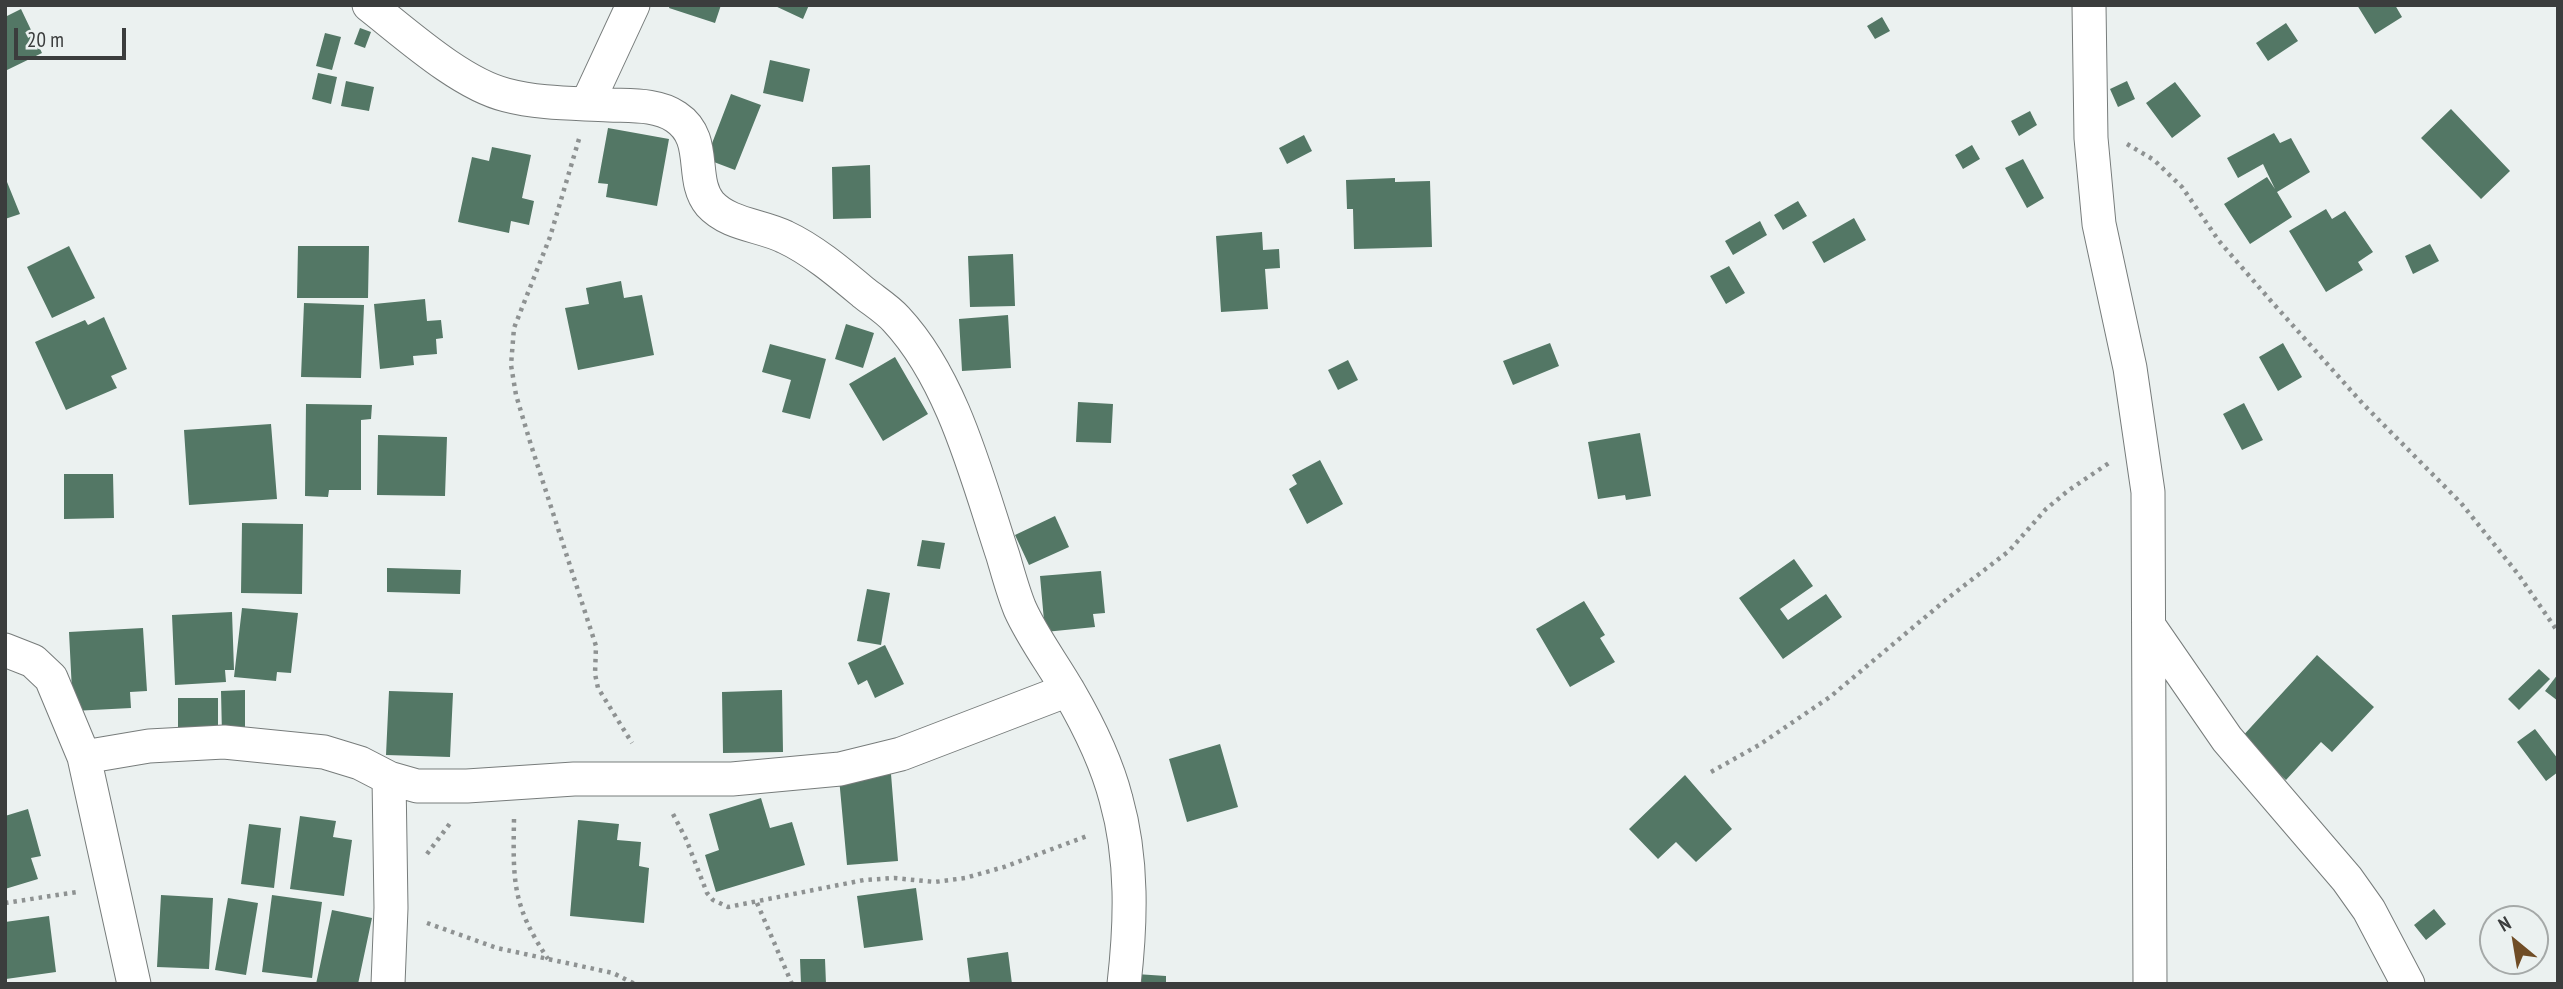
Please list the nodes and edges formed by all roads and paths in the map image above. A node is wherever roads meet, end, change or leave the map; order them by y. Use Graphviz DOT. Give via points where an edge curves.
graph roads {
  1 [pos="369,5"];
  2 [pos="633,5"];
  3 [pos="2089,5"];
  4 [pos="587,104"];
  5 [pos="2091,138"];
  6 [pos="2142,442"];
  7 [pos="2149,626"];
  8 [pos="2558,632"];
  9 [pos="5,650"];
  10 [pos="1068,690"];
  11 [pos="85,757"];
  12 [pos="1711,772"];
  13 [pos="389,778"];
  14 [pos="654,779"];
  15 [pos="514,784"];
  16 [pos="467,786"];
  17 [pos="1122,824"];
  18 [pos="114,887"];
  19 [pos="391,898"];
  20 [pos="5,903"];
  21 [pos="757,903"];
  22 [pos="548,960"];
  23 [pos="134,984"];
  24 [pos="388,984"];
  25 [pos="635,984"];
  26 [pos="793,984"];
  27 [pos="1124,984"];
  28 [pos="2151,984"];
  29 [pos="2408,984"];
  1 -- 4 [label="street" via="469,80 503,95"];
  2 -- 4 [label="street"];
  3 -- 5 [label="street"];
  4 -- 10 [label="street" via="660,108 678,118 698,152 700,180 708,202 741,223 786,237 895,318 931,365 958,426 1020,609"];
  4 -- 14 [label="path" via="550,237 514,328 511,365 531,445 593,634 598,688"];
  5 -- 6 [label="street" via="2099,224"];
  5 -- 8 [label="path" via="2127,143 2154,160 2182,187 2219,241 2271,301 2477,522"];
  6 -- 7 [label="street" via="2148,492"];
  6 -- 12 [label="path" via="2068,490 2009,551 1830,697"];
  7 -- 28 [label="street"];
  7 -- 29 [label="street" via="2227,739 2347,879 2375,920"];
  9 -- 11 [label="street" via="33,661 51,678"];
  10 -- 14 [label="street" via="901,754 839,769 732,779"];
  10 -- 17 [label="street" via="1116,796"];
  11 -- 13 [label="street" via="149,746 224,742 324,752"];
  11 -- 18 [label="street"];
  13 -- 16 [label="street" via="417,786"];
  13 -- 19 [label="street"];
  14 -- 15 [label="street"];
  14 -- 21 [label="path" via="686,839 707,893 728,907"];
  15 -- 16 [label="street"];
  15 -- 22 [label="path" via="514,883 530,932"];
  16 -- 19 [label="path" via="432,849"];
  17 -- 21 [label="path" via="965,878 934,883 864,880"];
  17 -- 27 [label="street" via="1128,858"];
  18 -- 20 [label="path"];
  18 -- 23 [label="street"];
  19 -- 22 [label="path" via="447,932"];
  19 -- 24 [label="street"];
  21 -- 26 [label="path"];
  22 -- 25 [label="path" via="613,973"];
}
